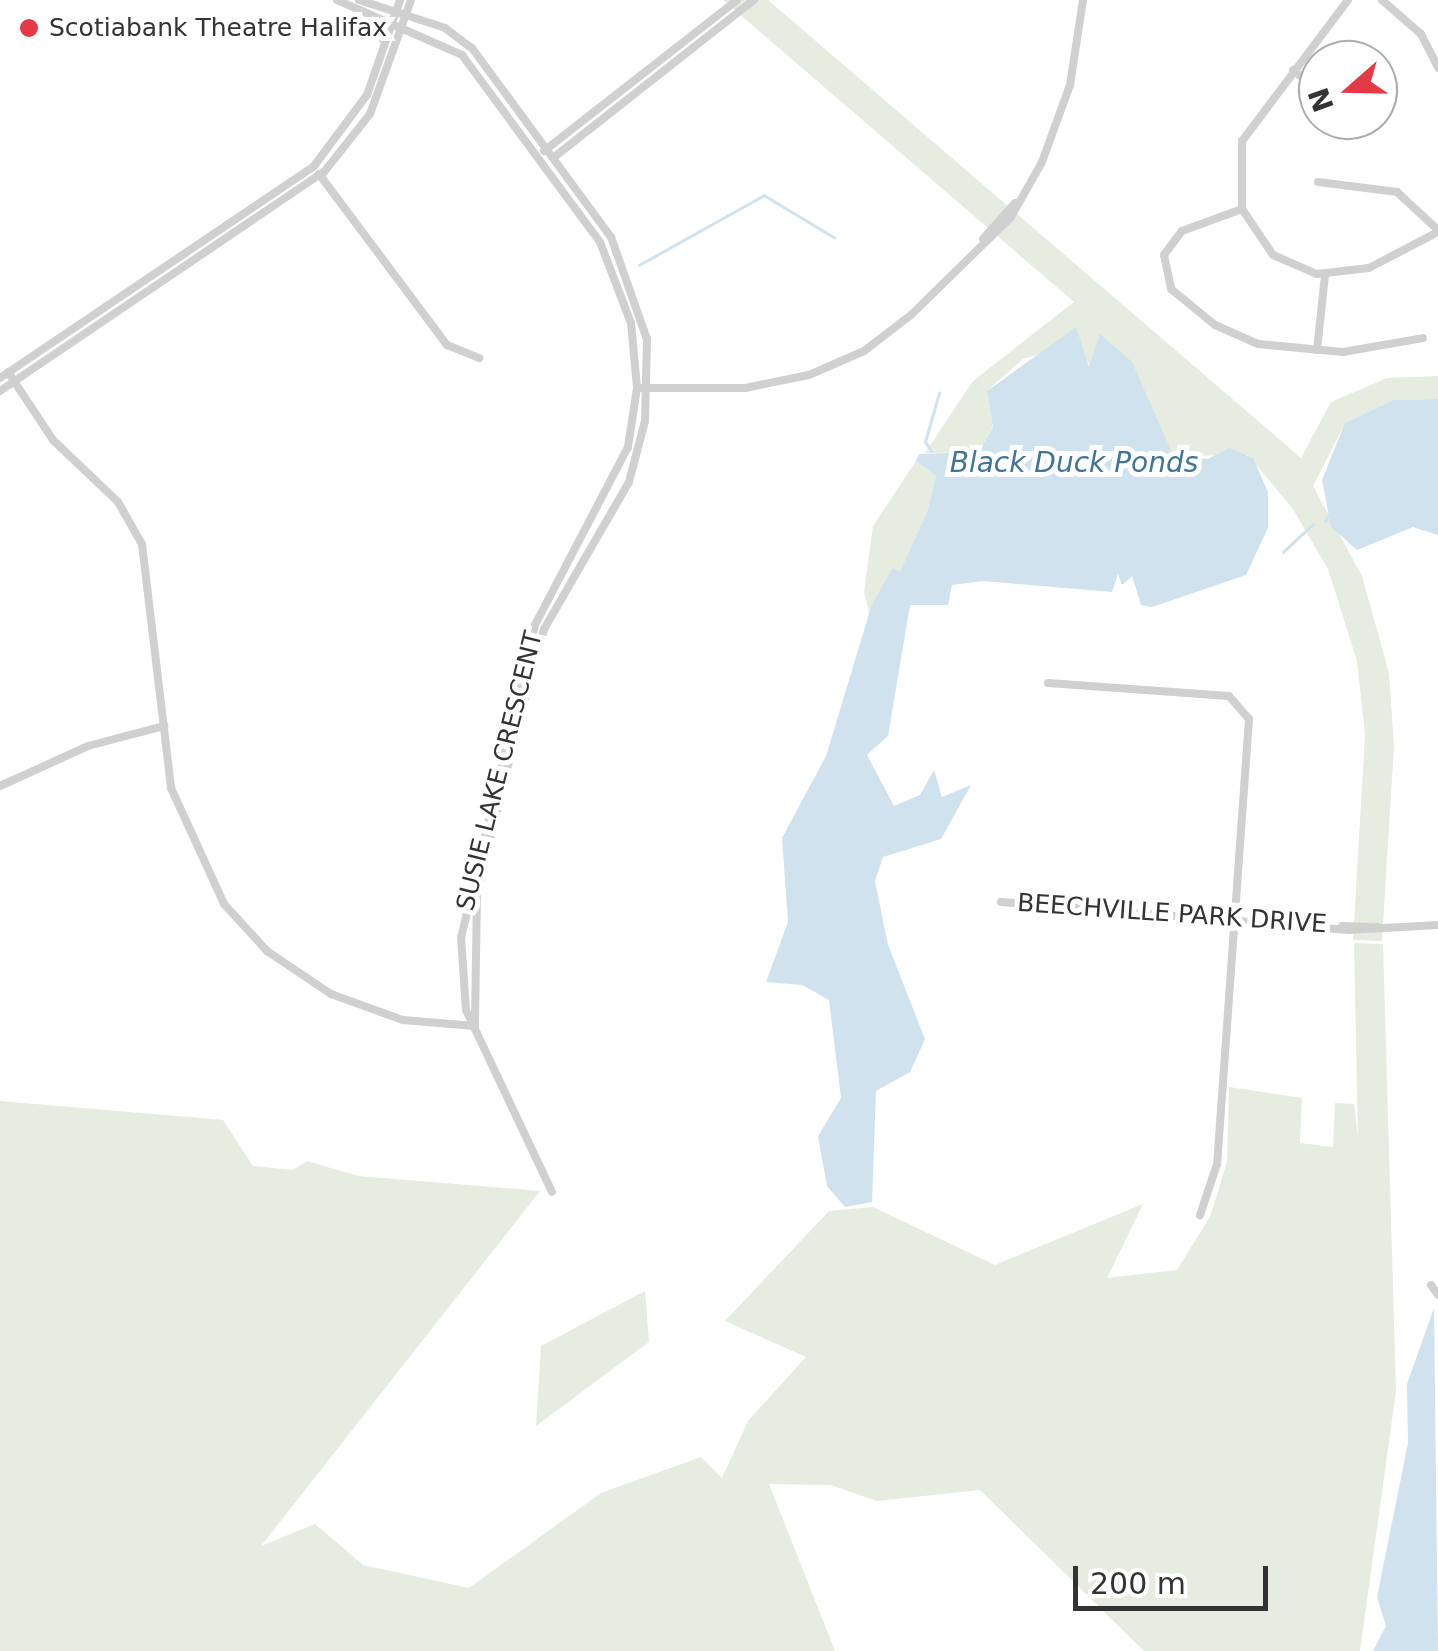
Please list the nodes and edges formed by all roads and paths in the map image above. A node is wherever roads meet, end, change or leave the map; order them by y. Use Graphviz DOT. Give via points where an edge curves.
graph roads {
  1 [pos="337,0"];
  2 [pos="400,0"];
  3 [pos="411,0"];
  4 [pos="738,0"];
  5 [pos="754,0"];
  6 [pos="1083,0"];
  7 [pos="1348,0"];
  8 [pos="1382,0"];
  9 [pos="361,5"];
  10 [pos="406,15"];
  11 [pos="394,16"];
  12 [pos="403,26"];
  13 [pos="385,44"];
  14 [pos="1438,68"];
  15 [pos="1293,70"];
  16 [pos="1298,74"];
  17 [pos="547,148"];
  18 [pos="538,156"];
  19 [pos="554,157"];
  20 [pos="544,164"];
  21 [pos="314,166"];
  22 [pos="320,175"];
  23 [pos="1318,182"];
  24 [pos="1242,209"];
  25 [pos="1438,231"];
  26 [pos="159,272"];
  27 [pos="1325,275"];
  28 [pos="165,282"];
  29 [pos="1423,338"];
  30 [pos="1317,350"];
  31 [pos="480,358"];
  32 [pos="4,375"];
  33 [pos="14,382"];
  34 [pos="637,388"];
  35 [pos="649,389"];
  36 [pos="0,392"];
  37 [pos="1048,683"];
  38 [pos="164,726"];
  39 [pos="0,786"];
  40 [pos="1001,902"];
  41 [pos="1235,918"];
  42 [pos="1438,925"];
  43 [pos="475,1026"];
  44 [pos="552,1192"];
  45 [pos="1192,1204"];
  46 [pos="1431,1285"];
  47 [pos="1438,1296"];
  1 -- 9 [label="street"];
  2 -- 11 [label="street"];
  3 -- 10 [label="street"];
  4 -- 17 [label="street"];
  5 -- 19 [label="street"];
  6 -- 35 [label="street" via="1065,106 1015,203 898,326 842,361 745,388"];
  7 -- 15 [label="street"];
  8 -- 14 [label="street" via="1421,34"];
  9 -- 11 [label="street"];
  9 -- 13 [label="street"];
  10 -- 11 [label="street, SUSIE LAKE CRESCENT"];
  10 -- 12 [label="street"];
  10 -- 17 [label="street, SUSIE LAKE CRESCENT" via="468,44"];
  11 -- 12 [label="street, SUSIE LAKE CRESCENT"];
  11 -- 13 [label="street"];
  12 -- 18 [label="street, SUSIE LAKE CRESCENT" via="460,52"];
  12 -- 22 [label="street" via="370,114"];
  13 -- 21 [label="street" via="360,107"];
  15 -- 16 [label="street"];
  15 -- 24 [label="street" via="1242,141"];
  17 -- 18 [label="street"];
  17 -- 19 [label="street, SUSIE LAKE CRESCENT"];
  18 -- 20 [label="street, SUSIE LAKE CRESCENT"];
  19 -- 20 [label="street"];
  19 -- 35 [label="street, SUSIE LAKE CRESCENT" via="629,275"];
  20 -- 34 [label="street, SUSIE LAKE CRESCENT" via="612,264 631,323"];
  21 -- 22 [label="street"];
  21 -- 26 [label="street"];
  22 -- 28 [label="street"];
  22 -- 31 [label="street" via="447,345"];
  23 -- 25 [label="street" via="1397,192"];
  24 -- 27 [label="street" via="1274,255"];
  24 -- 30 [label="street" via="1175,236 1163,260 1168,285 1236,338"];
  25 -- 27 [label="street" via="1376,266"];
  26 -- 28 [label="street"];
  26 -- 32 [label="street"];
  27 -- 30 [label="street"];
  28 -- 33 [label="street"];
  29 -- 30 [label="street"];
  32 -- 33 [label="street"];
  33 -- 36 [label="street"];
  33 -- 38 [label="street" via="138,535 152,582"];
  34 -- 35 [label="street"];
  34 -- 43 [label="street, SUSIE LAKE CRESCENT" via="618,477 535,625 466,892 461,979"];
  35 -- 43 [label="street, SUSIE LAKE CRESCENT" via="628,482 544,629 477,894"];
  37 -- 41 [label="street" via="1229,696 1242,706 1250,723"];
  38 -- 39 [label="street" via="88,746"];
  38 -- 43 [label="street" via="191,849 258,943 354,1005"];
  40 -- 41 [label="street, BEECHVILLE PARK DRIVE"];
  41 -- 42 [label="street, BEECHVILLE PARK DRIVE"];
  41 -- 45 [label="street" via="1217,1164 1202,1211"];
  43 -- 44 [label="street, SUSIE LAKE CRESCENT"];
  46 -- 47 [label="street"];
}
